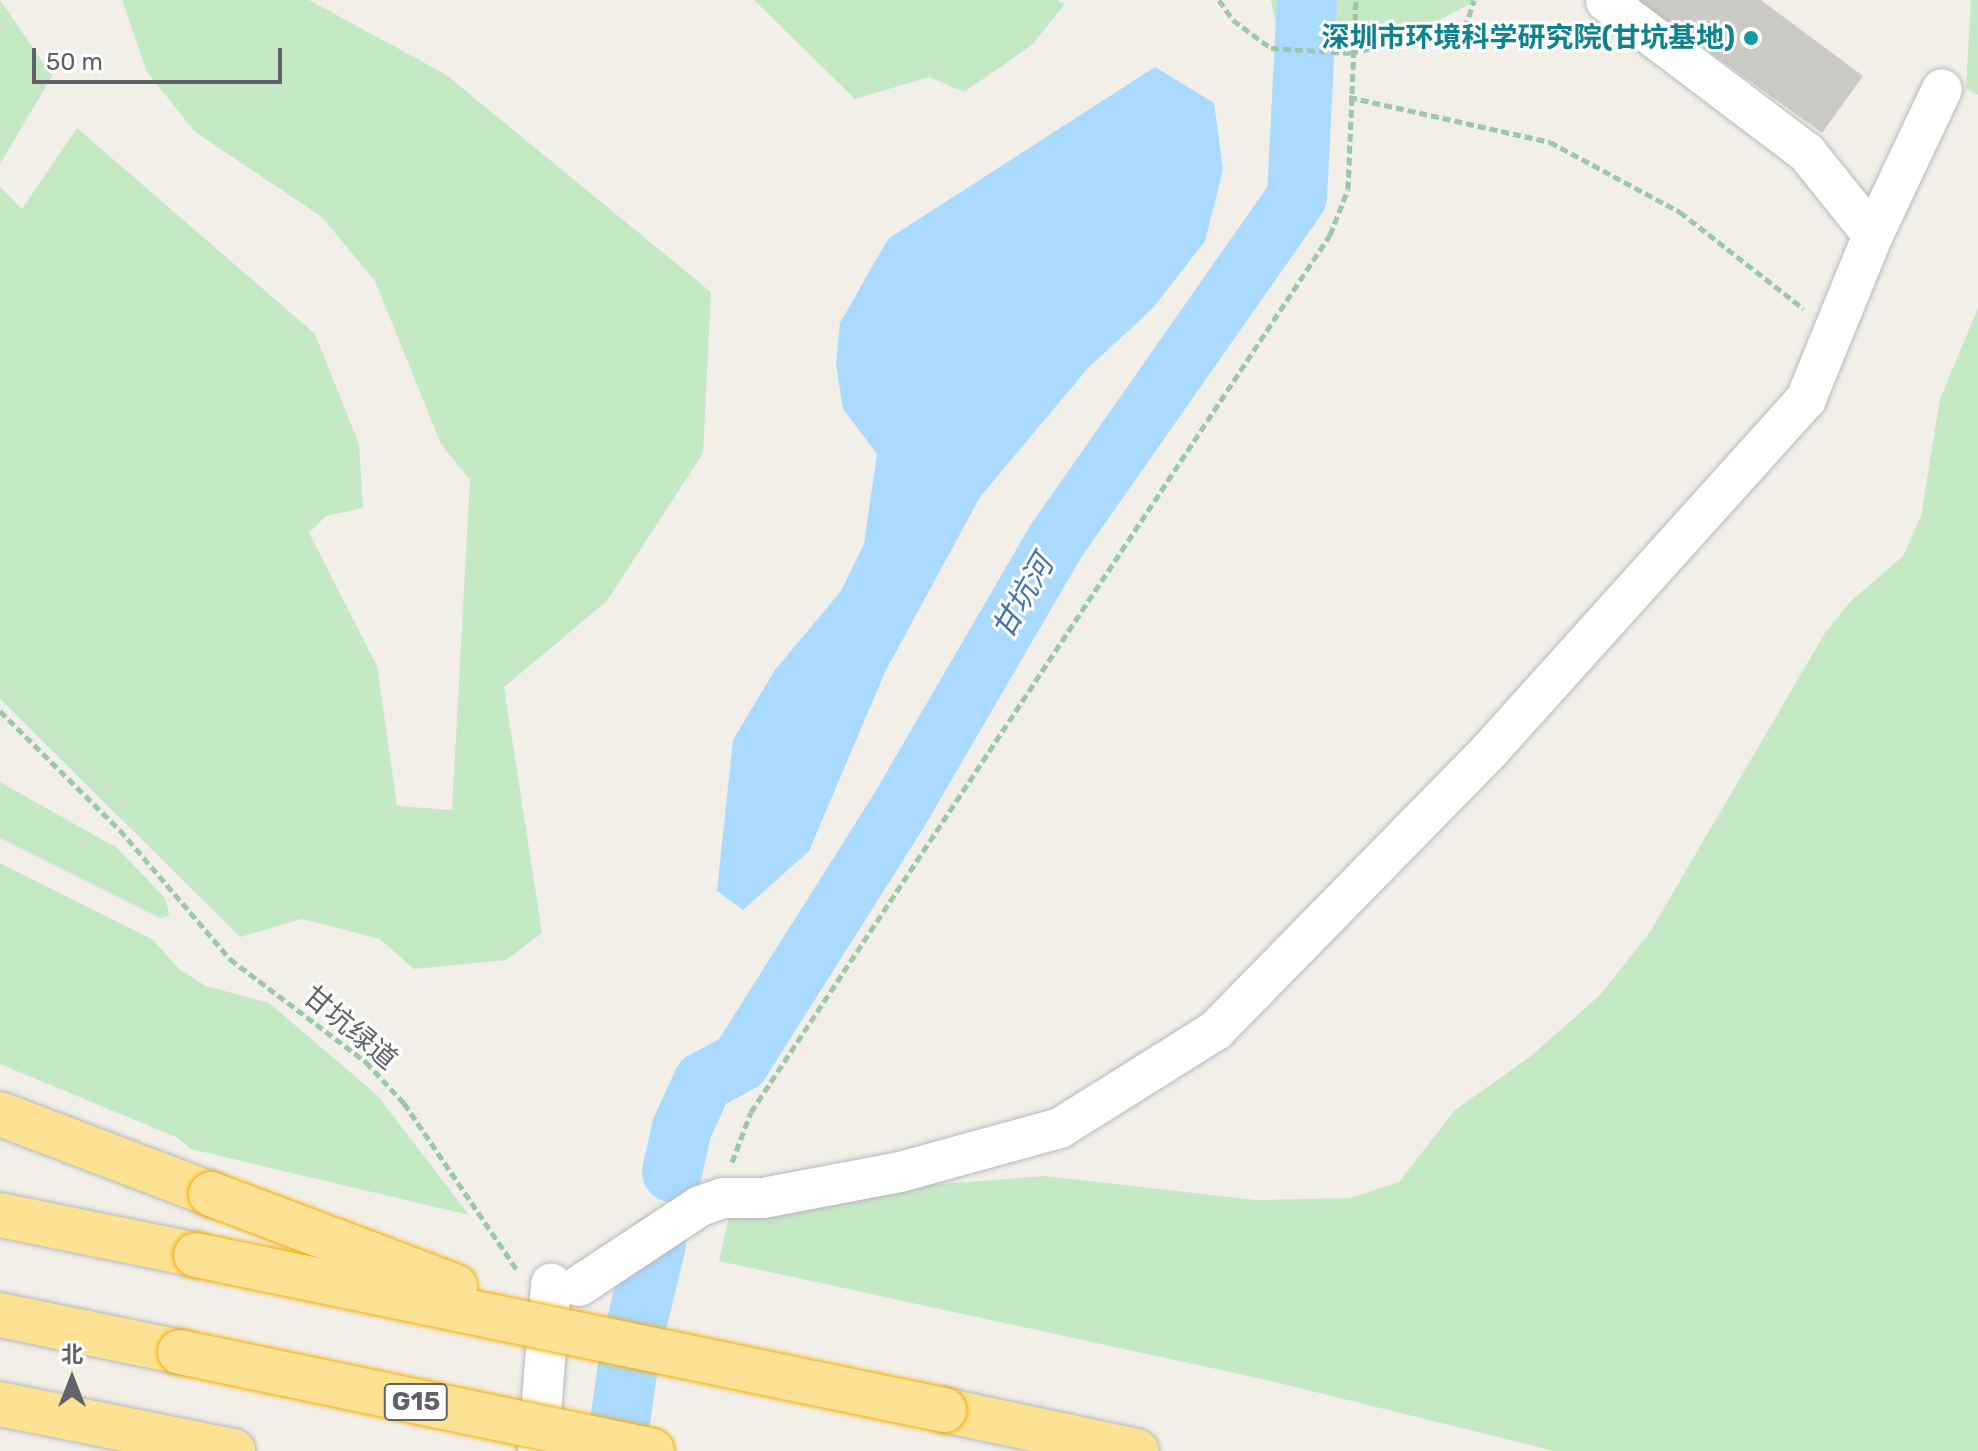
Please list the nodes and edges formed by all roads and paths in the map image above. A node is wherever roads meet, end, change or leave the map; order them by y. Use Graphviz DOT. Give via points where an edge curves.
graph roads {
  1 [pos="1219,0"];
  2 [pos="1356,0"];
  3 [pos="1474,0"];
  4 [pos="1606,1"];
  5 [pos="1350,53"];
  6 [pos="1942,89"];
  7 [pos="1349,97"];
  8 [pos="1873,235"];
  9 [pos="1832,331"];
  10 [pos="0,711"];
  11 [pos="0,1114"];
  12 [pos="723,1198"];
  13 [pos="0,1215"];
  14 [pos="565,1285"];
  15 [pos="0,1315"];
  16 [pos="581,1333"];
  17 [pos="0,1404"];
  18 [pos="233,1451"];
  19 [pos="538,1451"];
  20 [pos="652,1451"];
  21 [pos="1137,1451"];
  1 -- 5 [label="path" via="1233,20 1271,48"];
  2 -- 5 [label="path"];
  3 -- 5 [label="path" via="1465,28"];
  4 -- 8 [label="lane" via="1807,153"];
  5 -- 7 [label="path"];
  6 -- 8 [label="lane"];
  7 -- 9 [label="path" via="1550,142 1680,212"];
  7 -- 12 [label="path" via="1348,189 1330,235 751,1112"];
  8 -- 9 [label="lane"];
  9 -- 12 [label="lane" via="1806,399 1491,749 1216,1030 1060,1128 900,1172 763,1198"];
  10 -- 14 [label="path, 甘坑绿道" via="120,830 230,959 366,1062 404,1103 520,1274"];
  11 -- 16 [label="highway, bridge"];
  12 -- 14 [label="lane" via="700,1206"];
  13 -- 16 [label="highway, bridge"];
  14 -- 19 [label="lane"];
  15 -- 20 [label="highway, G15, bridge"];
  16 -- 21 [label="highway, bridge"];
  17 -- 18 [label="highway"];
}
